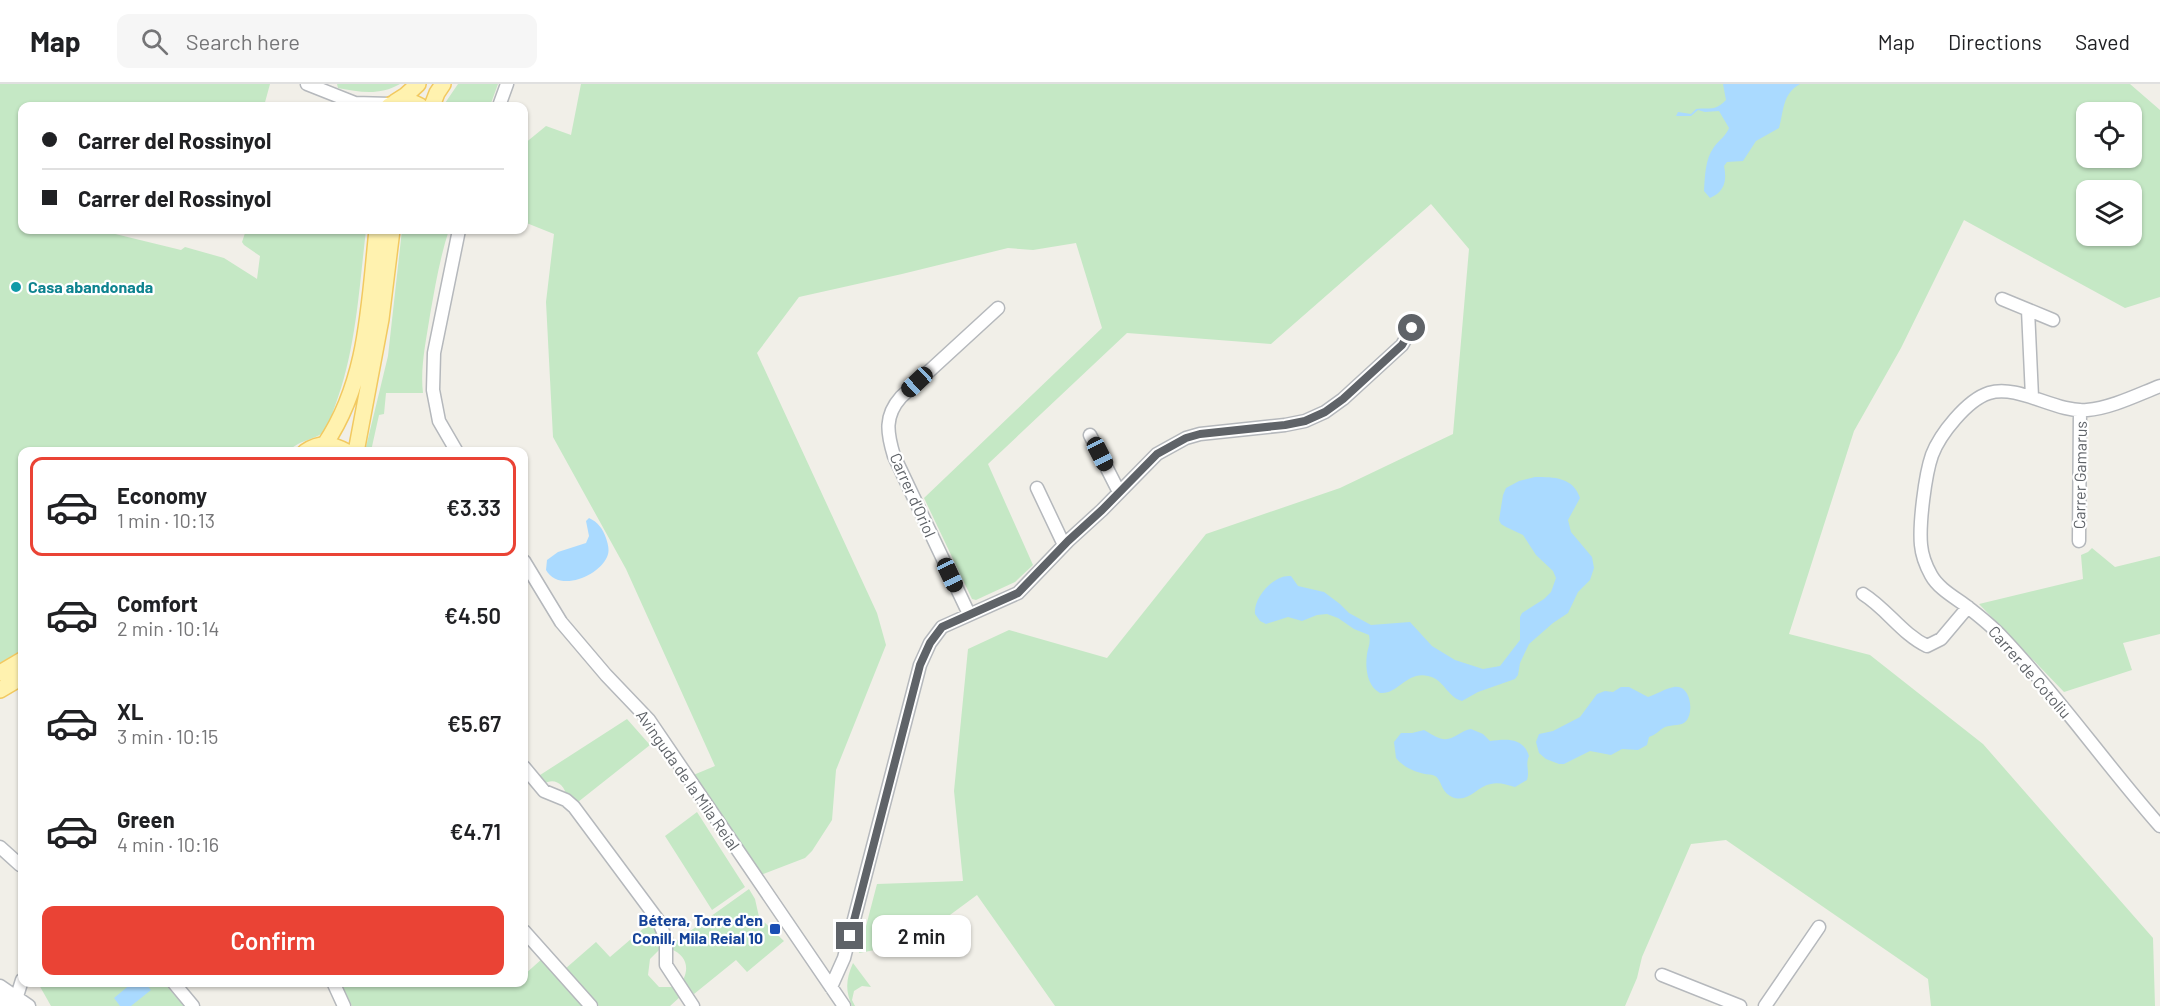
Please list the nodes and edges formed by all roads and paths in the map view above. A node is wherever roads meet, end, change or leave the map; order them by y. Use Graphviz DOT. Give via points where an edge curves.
graph roads {
  1 [pos="307,84"];
  2 [pos="418,84"];
  3 [pos="443,84"];
  4 [pos="507,84"];
  5 [pos="350,102"];
  6 [pos="396,102"];
  7 [pos="434,102"];
  8 [pos="500,102"];
  9 [pos="377,234"];
  10 [pos="392,234"];
  11 [pos="458,234"];
  12 [pos="2002,299"];
  13 [pos="998,308"];
  14 [pos="2028,310"];
  15 [pos="2053,320"];
  16 [pos="1412,328"];
  17 [pos="2160,386"];
  18 [pos="2032,397"];
  19 [pos="2080,410"];
  20 [pos="1090,435"];
  21 [pos="325,444"];
  22 [pos="312,447"];
  23 [pos="339,447"];
  24 [pos="357,447"];
  25 [pos="455,447"];
  26 [pos="1037,488"];
  27 [pos="1119,492"];
  28 [pos="2079,541"];
  29 [pos="1064,545"];
  30 [pos="528,568"];
  31 [pos="1863,594"];
  32 [pos="1968,607"];
  33 [pos="969,614"];
  34 [pos="18,662"];
  35 [pos="0,673"];
  36 [pos="18,679"];
  37 [pos="0,690"];
  38 [pos="528,772"];
  39 [pos="2160,826"];
  40 [pos="0,847"];
  41 [pos="18,863"];
  42 [pos="1819,927"];
  43 [pos="528,935"];
  44 [pos="1662,975"];
  45 [pos="0,986"];
  46 [pos="19,987"];
  47 [pos="177,987"];
  48 [pos="335,987"];
  49 [pos="831,987"];
  50 [pos="0,999"];
  51 [pos="13,1003"];
  52 [pos="29,1006"];
  53 [pos="193,1006"];
  54 [pos="344,1006"];
  55 [pos="591,1006"];
  56 [pos="693,1006"];
  57 [pos="844,1006"];
  58 [pos="1740,1006"];
  59 [pos="1765,1006"];
  1 -- 5 [label="street"];
  2 -- 6 [label="main road"];
  3 -- 7 [label="main road"];
  4 -- 8 [label="street"];
  9 -- 21 [label="main road" via="363,352 338,425"];
  10 -- 24 [label="main road" via="381,319"];
  11 -- 25 [label="street" via="434,353 433,390 439,421"];
  12 -- 14 [label="street"];
  13 -- 33 [label="street, Carrer d'Oriol" via="901,397 892,407 888,422 894,456"];
  14 -- 15 [label="street"];
  14 -- 18 [label="street"];
  16 -- 27 [label="street" via="1402,345 1325,412 1305,421 1186,438 1157,454"];
  17 -- 19 [label="street, Carrer de Cotoliu" via="2109,405"];
  18 -- 19 [label="street, Carrer de Cotoliu"];
  18 -- 32 [label="street, Carrer de Cotoliu" via="1990,393 1969,405 1941,437 1932,457 1922,530 1925,563 1933,579"];
  19 -- 28 [label="street, Carrer Gamarus"];
  20 -- 27 [label="street"];
  21 -- 22 [label="main road"];
  21 -- 23 [label="main road"];
  26 -- 29 [label="street"];
  27 -- 29 [label="street"];
  29 -- 33 [label="street" via="1018,593"];
  30 -- 49 [label="street, Avinguda de la Mila Reial" via="561,622 649,720"];
  31 -- 32 [label="street" via="1927,646 1941,639"];
  32 -- 39 [label="street, Carrer de Cotoliu" via="2020,657"];
  33 -- 49 [label="street" via="942,627 920,665 844,958"];
  34 -- 35 [label="main road"];
  36 -- 37 [label="main road"];
  38 -- 56 [label="street" via="544,791 566,800 578,811 653,913 665,938 666,965"];
  40 -- 41 [label="street"];
  42 -- 59 [label="street"];
  43 -- 55 [label="street"];
  44 -- 58 [label="street"];
  45 -- 51 [label="street"];
  46 -- 51 [label="street"];
  47 -- 53 [label="street"];
  48 -- 54 [label="street"];
  49 -- 57 [label="street, Avinguda de la Mila Reial"];
  50 -- 51 [label="street"];
  51 -- 52 [label="street"];
}
